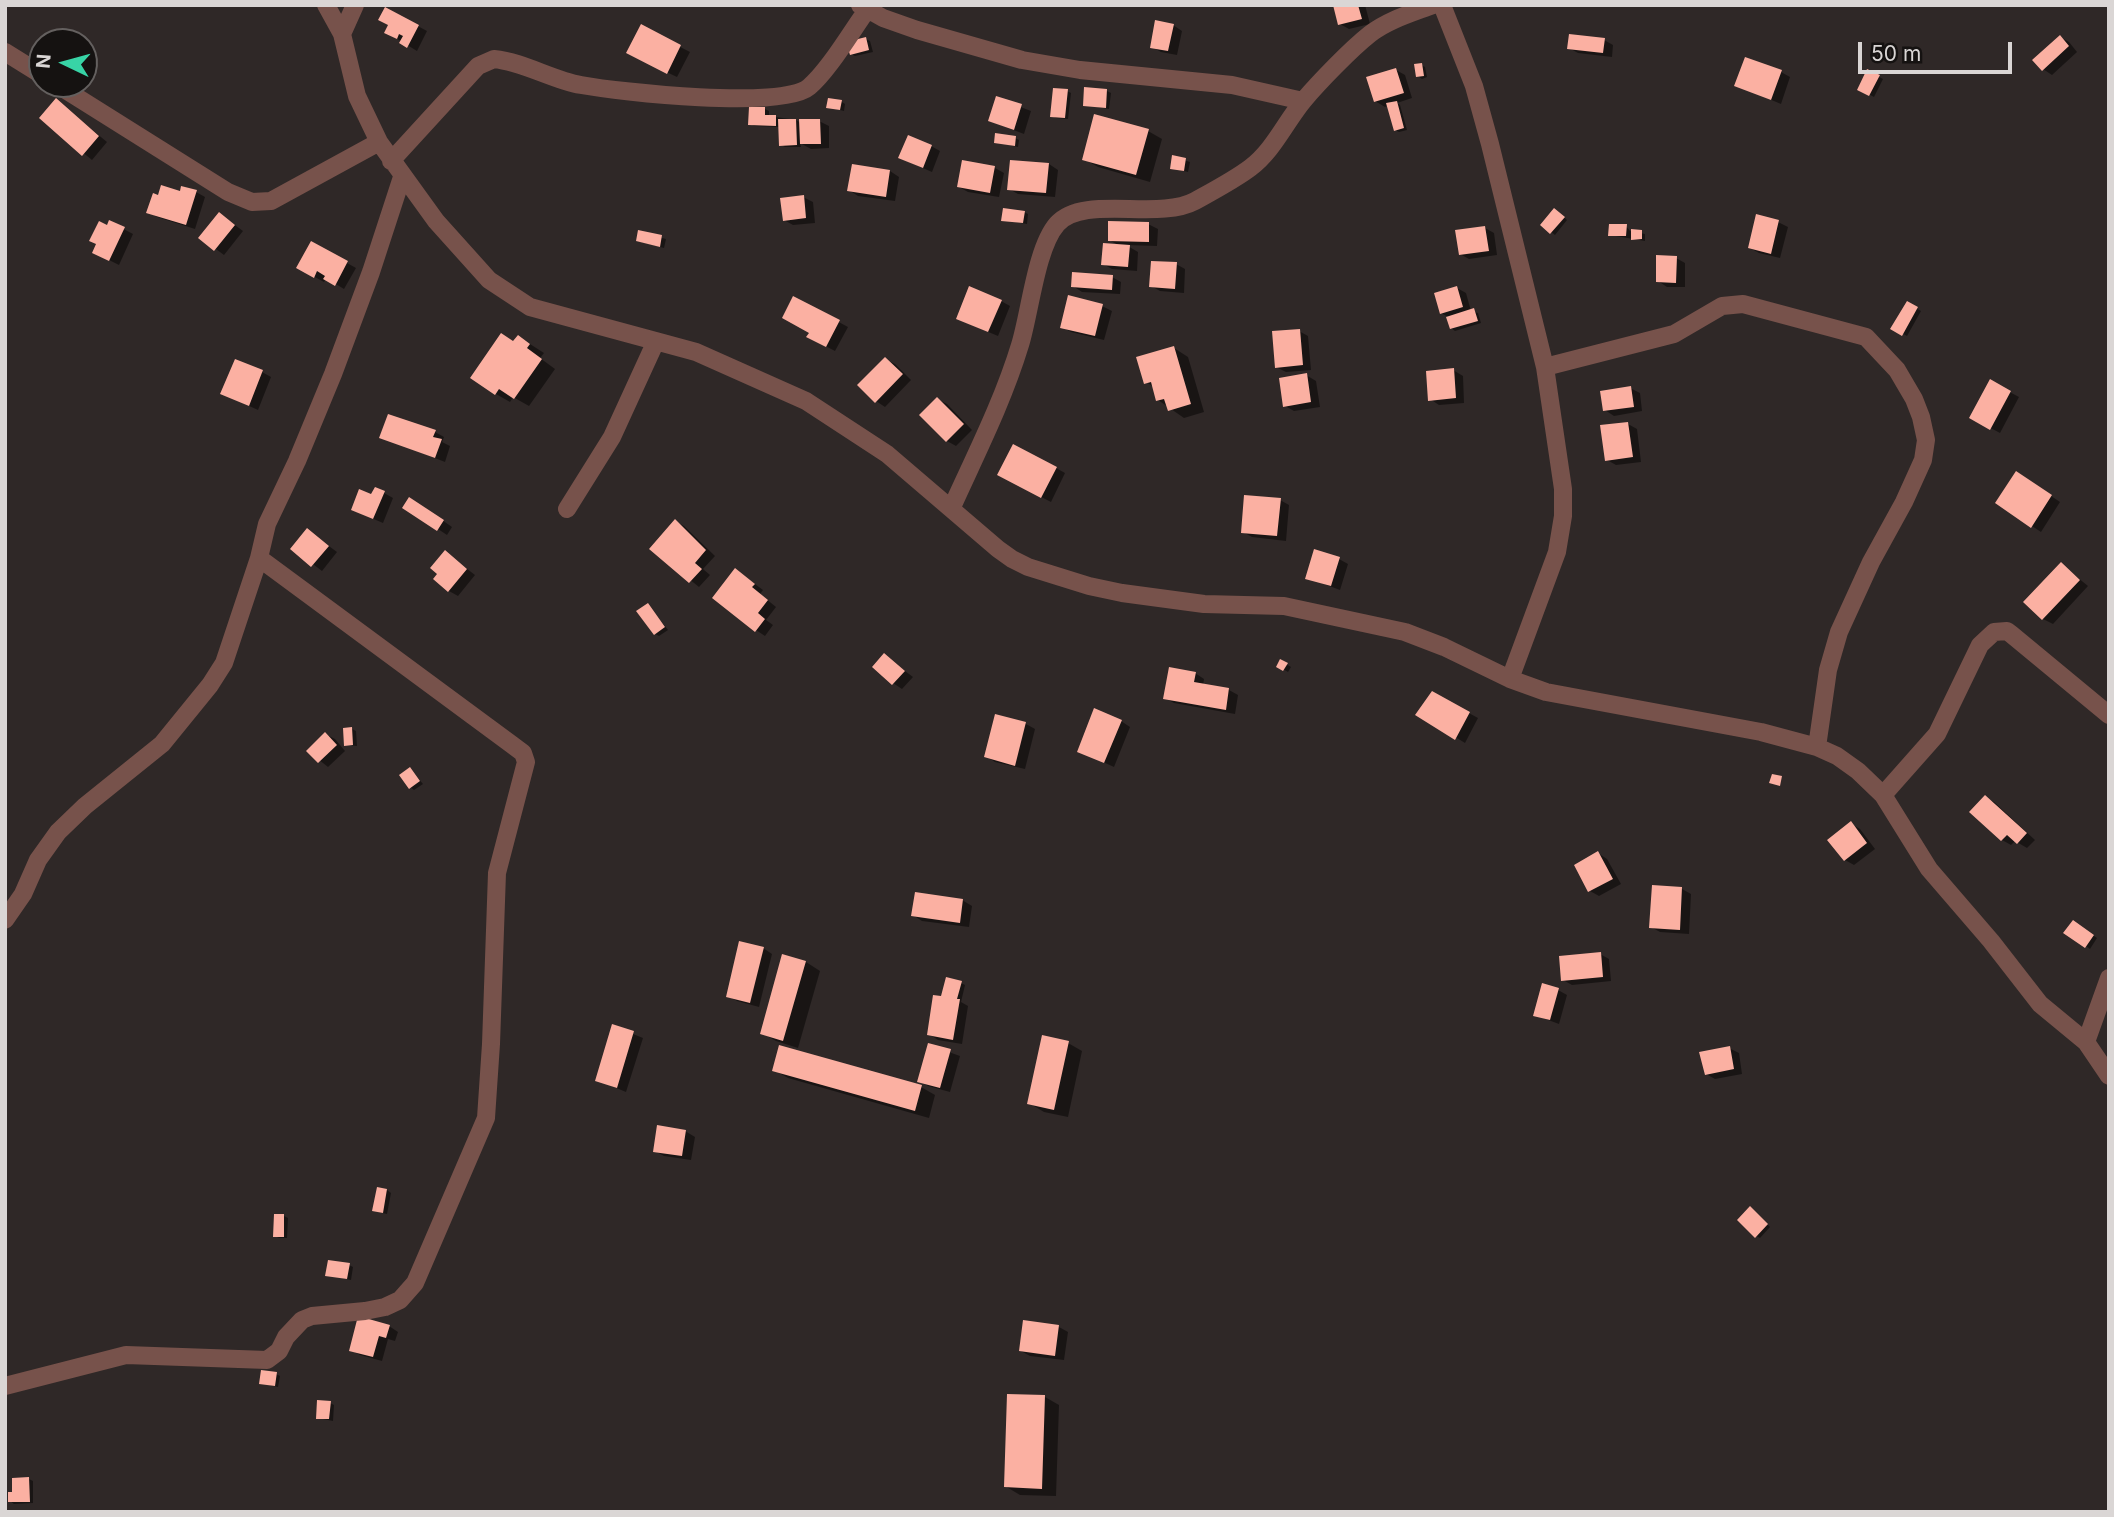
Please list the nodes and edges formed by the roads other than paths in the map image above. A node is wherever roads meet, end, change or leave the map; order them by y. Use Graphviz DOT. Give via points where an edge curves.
graph roads {
  1 [pos="326,5"];
  2 [pos="355,5"];
  3 [pos="1433,5"];
  4 [pos="1442,5"];
  5 [pos="863,8"];
  6 [pos="342,34"];
  7 [pos="5,52"];
  8 [pos="28,66"];
  9 [pos="77,98"];
  10 [pos="1303,101"];
  11 [pos="379,142"];
  12 [pos="391,161"];
  13 [pos="402,177"];
  14 [pos="656,341"];
  15 [pos="1545,367"];
  16 [pos="952,507"];
  17 [pos="567,509"];
  18 [pos="259,558"];
  19 [pos="1510,679"];
  20 [pos="2109,715"];
  21 [pos="1816,747"];
  22 [pos="1883,795"];
  23 [pos="5,920"];
  24 [pos="2109,978"];
  25 [pos="2086,1042"];
  26 [pos="2109,1076"];
  27 [pos="5,1386"];
  1 -- 6 [label="street"];
  2 -- 6 [label="street"];
  3 -- 10 [label="street" via="1371,33"];
  4 -- 15 [label="street" via="1474,86"];
  5 -- 10 [label="street" via="918,30 1022,60 1232,85"];
  5 -- 12 [label="street" via="818,78 799,93 784,97 702,98 579,85 494,59 478,66"];
  6 -- 11 [label="street" via="357,96"];
  7 -- 8 [label="street"];
  9 -- 11 [label="street" via="228,192 252,202 271,201"];
  10 -- 16 [label="street" via="1251,168 1192,202 1158,209 1071,213 1057,224 1042,256 1002,396"];
  11 -- 12 [label="street"];
  12 -- 13 [label="street"];
  13 -- 14 [label="street" via="470,261 489,280 530,307"];
  13 -- 18 [label="street" via="334,374 267,524"];
  14 -- 16 [label="street" via="696,352 806,401 887,454"];
  14 -- 17 [label="street" via="612,437"];
  15 -- 19 [label="street" via="1563,516 1557,552"];
  15 -- 21 [label="street" via="1674,334 1712,310 1743,304 1866,337 1897,370 1921,416 1926,450 1839,632"];
  16 -- 19 [label="street" via="1012,559 1028,567 1122,593 1319,611 1405,632"];
  18 -- 23 [label="street" via="224,663 210,685 162,744 58,832 37,860 23,894"];
  18 -- 27 [label="street" via="523,753 520,791 497,873 486,1118 415,1283 400,1300 386,1307 302,1320 267,1360 126,1355"];
  19 -- 21 [label="street" via="1546,692 1698,718"];
  20 -- 22 [label="street" via="2011,634 1994,632 1980,645 1937,734"];
  21 -- 22 [label="street" via="1848,764"];
  22 -- 25 [label="street" via="1936,878 2040,1004"];
  24 -- 25 [label="street"];
  25 -- 26 [label="street"];
}
